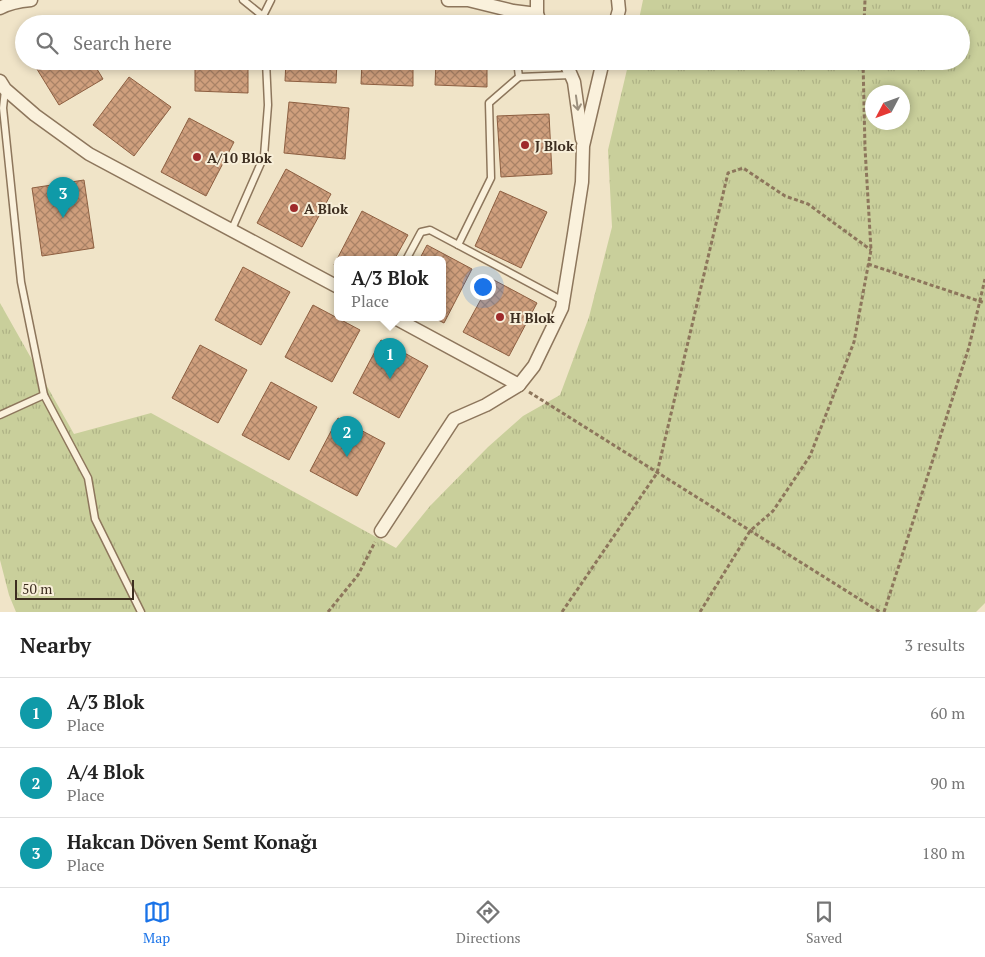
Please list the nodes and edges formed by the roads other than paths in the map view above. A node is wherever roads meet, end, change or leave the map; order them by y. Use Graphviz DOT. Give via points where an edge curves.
graph roads {
  1 [pos="30,0"];
  2 [pos="243,0"];
  3 [pos="271,0"];
  4 [pos="448,0"];
  5 [pos="538,0"];
  6 [pos="0,8"];
  7 [pos="262,15"];
  8 [pos="264,15"];
  9 [pos="506,15"];
  10 [pos="539,15"];
  11 [pos="266,70"];
  12 [pos="519,70"];
  13 [pos="569,70"];
  14 [pos="600,70"];
  15 [pos="571,75"];
  16 [pos="519,77"];
  17 [pos="3,85"];
  18 [pos="583,146"];
  19 [pos="232,230"];
  20 [pos="458,245"];
  21 [pos="408,256"];
  22 [pos="334,285"];
  23 [pos="562,301"];
  24 [pos="400,321"];
  25 [pos="519,385"];
  26 [pos="44,395"];
  27 [pos="0,415"];
  28 [pos="381,531"];
  29 [pos="141,612"];
  1 -- 6 [label="street"];
  2 -- 7 [label="lane"];
  3 -- 8 [label="lane"];
  4 -- 9 [label="street" via="468,0"];
  5 -- 10 [label="street"];
  11 -- 19 [label="lane" via="268,105 264,156"];
  12 -- 16 [label="lane"];
  13 -- 15 [label="street"];
  14 -- 18 [label="street"];
  15 -- 16 [label="lane"];
  15 -- 18 [label="street, one-way"];
  16 -- 20 [label="lane" via="489,104 491,178"];
  17 -- 19 [label="street" via="35,115 89,154"];
  17 -- 26 [label="lane" via="21,282"];
  18 -- 23 [label="street" via="580,190"];
  19 -- 22 [label="street"];
  20 -- 21 [label="lane" via="430,230 421,232"];
  20 -- 23 [label="lane"];
  23 -- 25 [label="street" via="562,308 534,366"];
  24 -- 25 [label="street"];
  25 -- 28 [label="street" via="454,419"];
  26 -- 27 [label="lane"];
  26 -- 29 [label="lane" via="88,478 95,519"];
}
